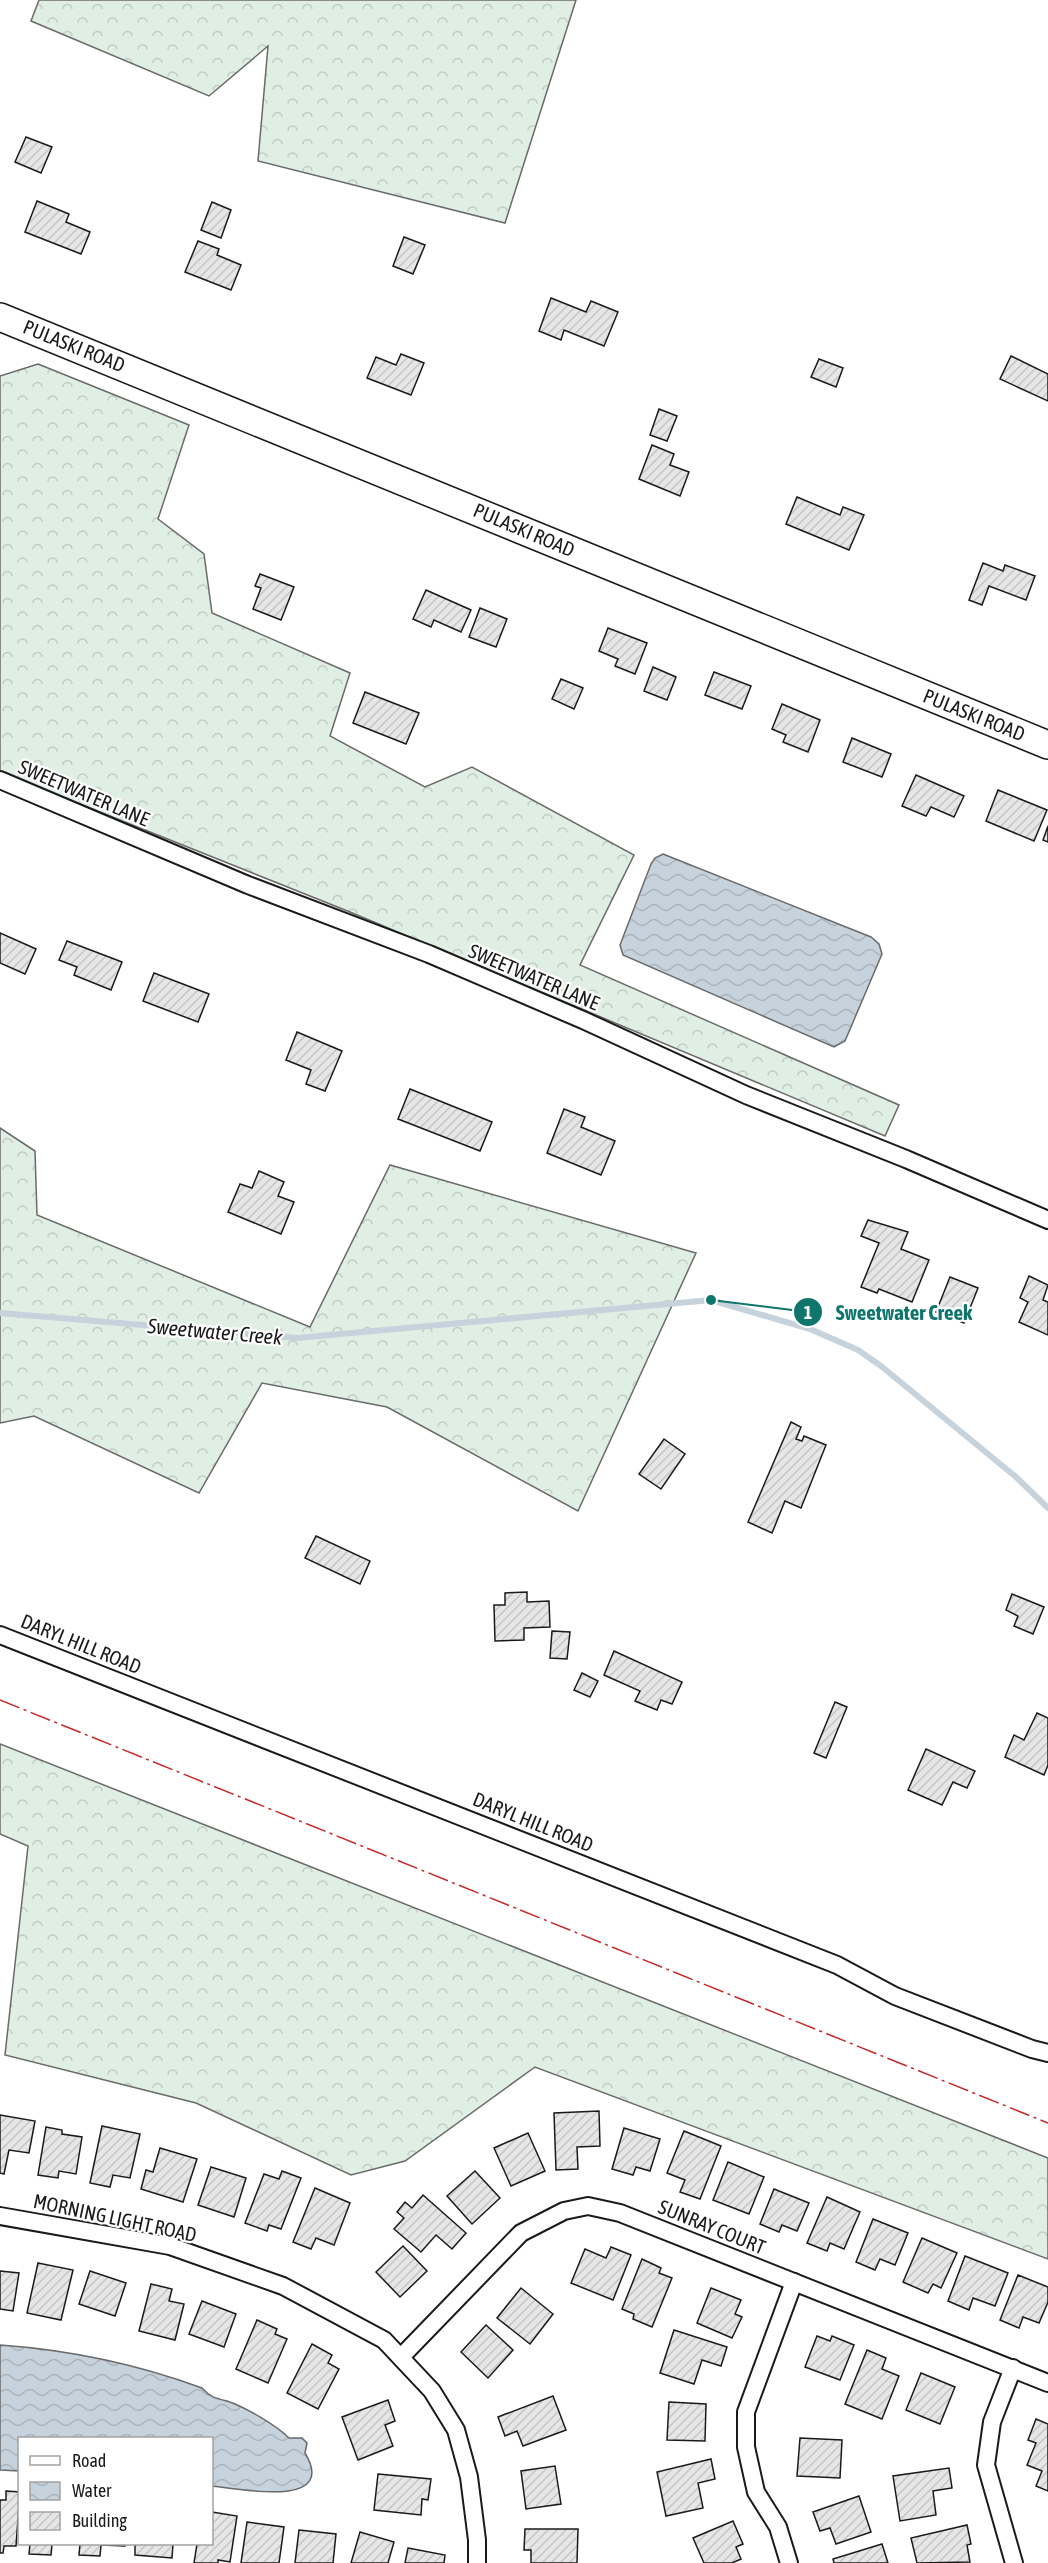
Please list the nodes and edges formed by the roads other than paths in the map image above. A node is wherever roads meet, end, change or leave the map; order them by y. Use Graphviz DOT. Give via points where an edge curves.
graph roads {
  1 [pos="0,317"];
  2 [pos="1048,745"];
  3 [pos="0,780"];
  4 [pos="1048,1220"];
  5 [pos="0,1635"];
  6 [pos="1048,2053"];
  7 [pos="0,2216"];
  8 [pos="794,2282"];
  9 [pos="401,2357"];
  10 [pos="1012,2368"];
  11 [pos="1048,2383"];
  12 [pos="477,2563"];
  13 [pos="789,2563"];
  14 [pos="1014,2563"];
  1 -- 2 [label="main road, PULASKI ROAD"];
  3 -- 4 [label="street, SWEETWATER LANE" via="248,885 429,954 746,1095"];
  5 -- 6 [label="street, DARYL HILL ROAD" via="837,1965 895,1996"];
  7 -- 9 [label="street, MORNING LIGHT ROAD" via="170,2246 226,2265 283,2286 341,2315 384,2340"];
  8 -- 9 [label="street, SUNRAY COURT" via="620,2213 588,2206 564,2211 521,2233"];
  8 -- 10 [label="street, SUNRAY COURT"];
  8 -- 13 [label="street" via="746,2412 746,2447 756,2492 778,2527"];
  9 -- 12 [label="street, MORNING LIGHT ROAD" via="432,2391 456,2430 469,2477"];
  10 -- 11 [label="street, SUNRAY COURT"];
  10 -- 14 [label="street" via="992,2422 986,2464"];
}
